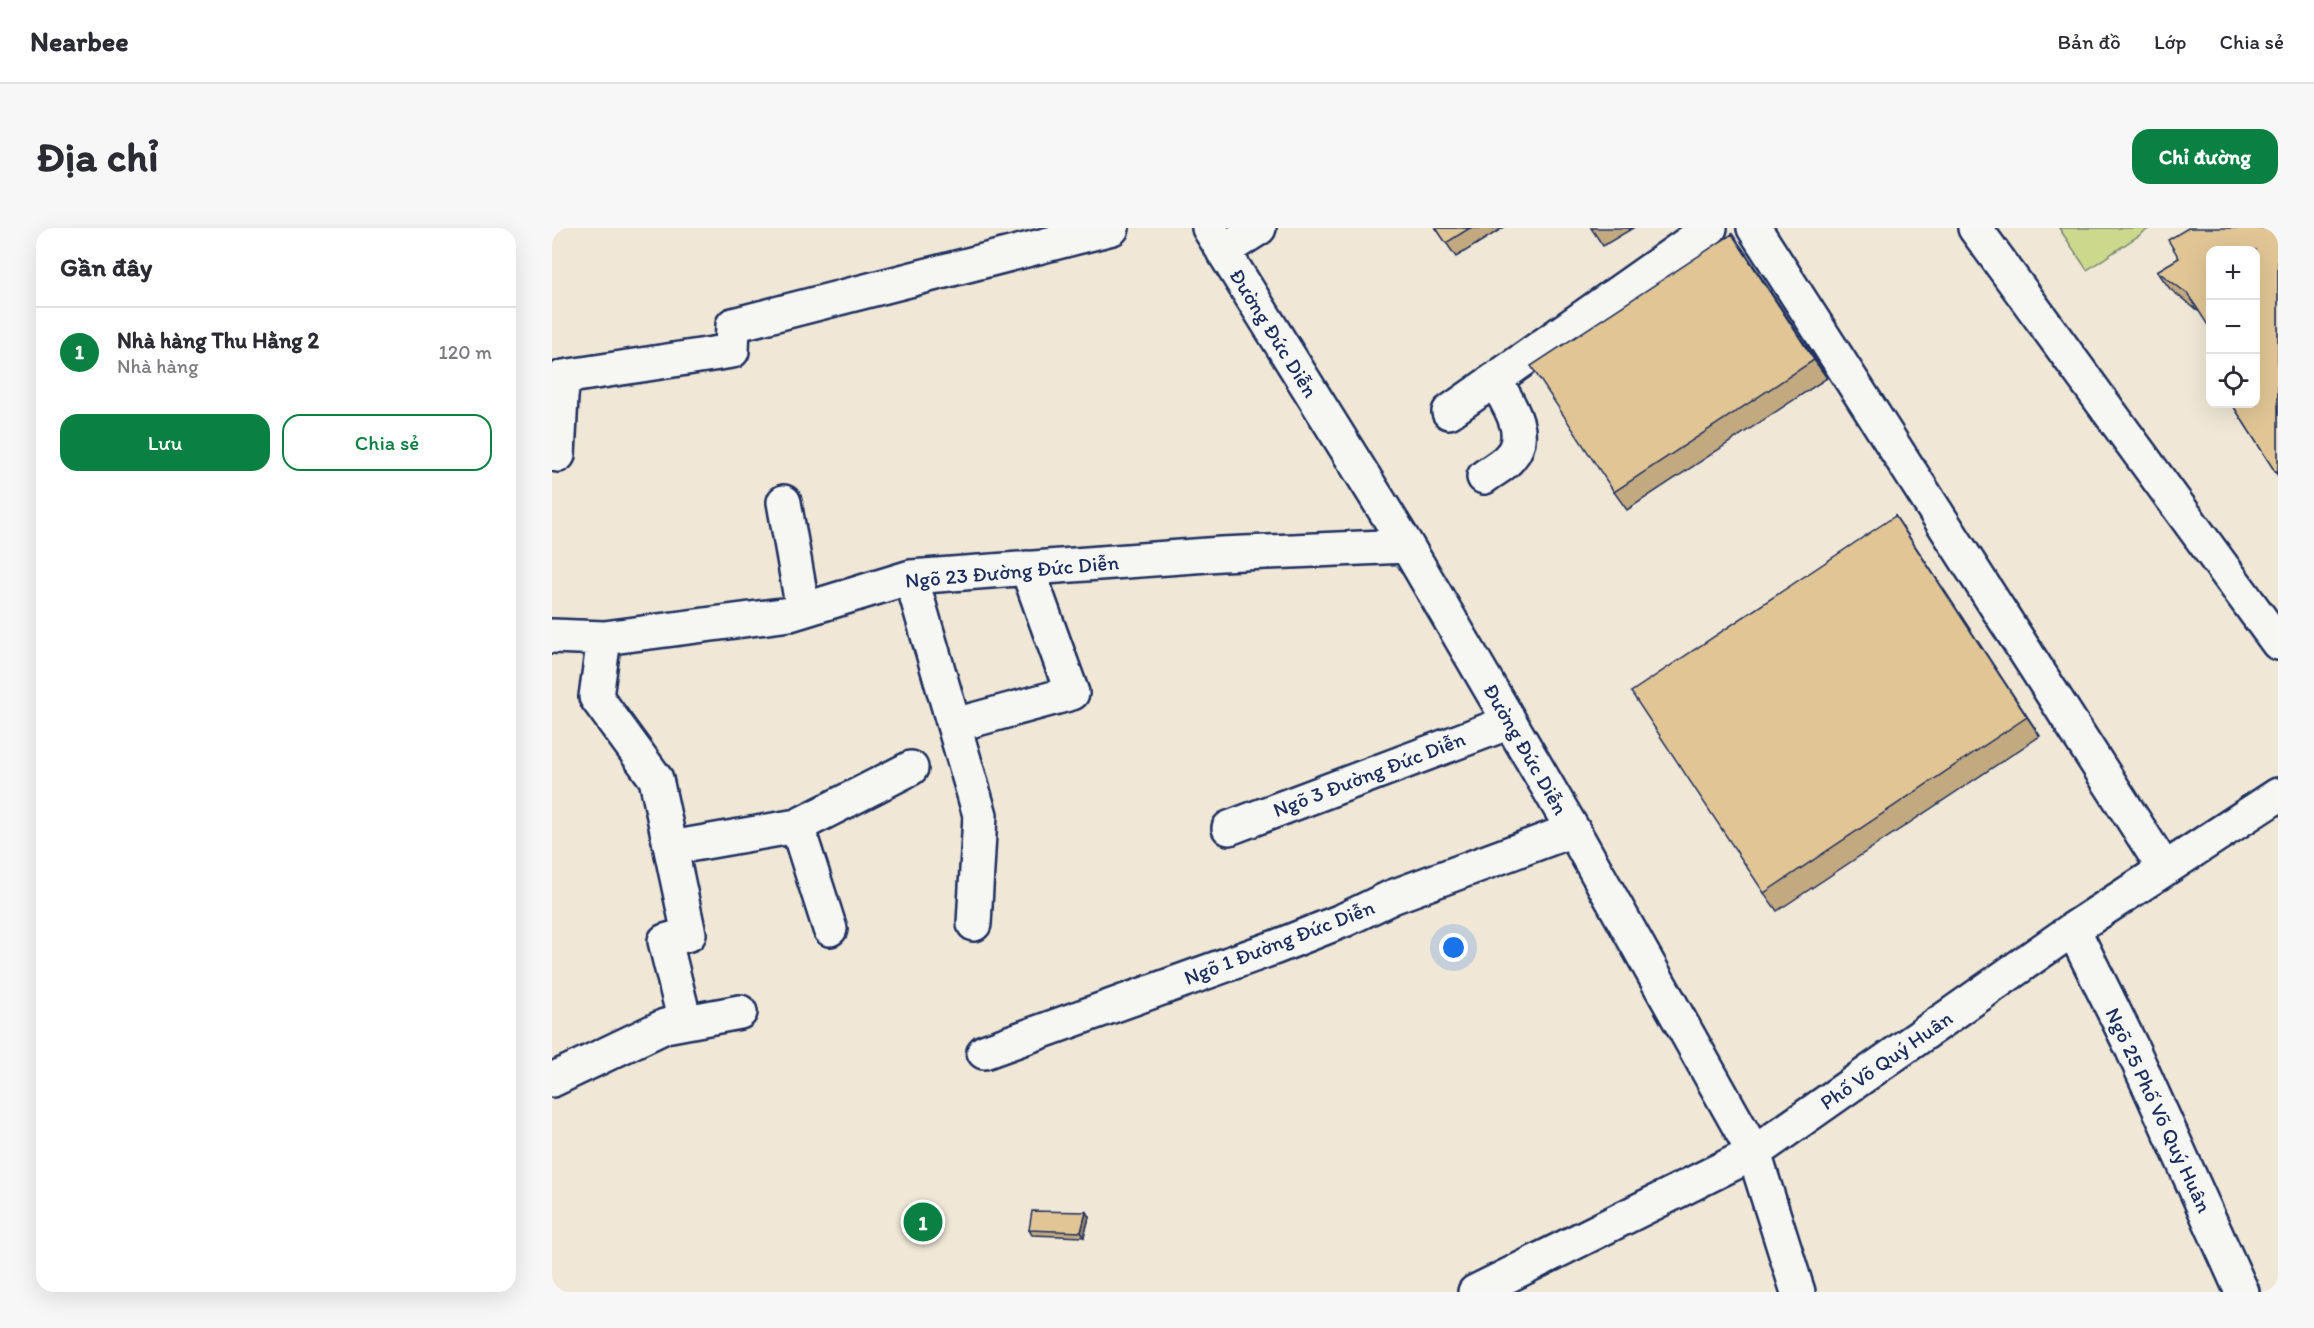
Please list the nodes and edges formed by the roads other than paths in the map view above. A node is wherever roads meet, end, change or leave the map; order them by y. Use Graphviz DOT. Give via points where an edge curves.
graph roads {
  1 [pos="1112,228"];
  2 [pos="1259,228"];
  3 [pos="1710,228"];
  4 [pos="1754,228"];
  5 [pos="1975,228"];
  6 [pos="1216,239"];
  7 [pos="1495,380"];
  8 [pos="557,397"];
  9 [pos="1449,412"];
  10 [pos="558,455"];
  11 [pos="1484,477"];
  12 [pos="784,502"];
  13 [pos="1407,546"];
  14 [pos="1027,568"];
  15 [pos="912,576"];
  16 [pos="803,610"];
  17 [pos="552,636"];
  18 [pos="604,638"];
  19 [pos="2278,643"];
  20 [pos="1510,722"];
  21 [pos="955,725"];
  22 [pos="911,768"];
  23 [pos="2278,795"];
  24 [pos="797,826"];
  25 [pos="1229,828"];
  26 [pos="1573,830"];
  27 [pos="671,848"];
  28 [pos="2164,868"];
  29 [pos="974,924"];
  30 [pos="830,929"];
  31 [pos="2073,929"];
  32 [pos="740,1012"];
  33 [pos="685,1022"];
  34 [pos="984,1052"];
  35 [pos="552,1080"];
  36 [pos="1754,1153"];
  37 [pos="1475,1292"];
  38 [pos="1798,1292"];
  39 [pos="2242,1292"];
  1 -- 8 [label="street" via="733,325 732,351 562,377"];
  2 -- 6 [label="street"];
  3 -- 7 [label="street"];
  4 -- 28 [label="street"];
  5 -- 19 [label="street"];
  6 -- 13 [label="street, Đường Đức Diễn"];
  7 -- 9 [label="street"];
  7 -- 11 [label="street" via="1518,425 1519,444 1510,458"];
  8 -- 10 [label="street"];
  12 -- 16 [label="street"];
  13 -- 14 [label="street, Ngõ 23 Đường Đức Diễn"];
  13 -- 20 [label="street, Đường Đức Diễn"];
  14 -- 15 [label="street, Ngõ 23 Đường Đức Diễn"];
  14 -- 21 [label="street" via="1072,693"];
  15 -- 16 [label="street, Ngõ 23 Đường Đức Diễn"];
  15 -- 21 [label="street"];
  16 -- 18 [label="street, Ngõ 23 Đường Đức Diễn"];
  17 -- 18 [label="street, Ngõ 23 Đường Đức Diễn"];
  18 -- 27 [label="street" via="596,697 656,779"];
  20 -- 25 [label="street, Ngõ 3 Đường Đức Diễn"];
  20 -- 26 [label="street, Đường Đức Diễn"];
  21 -- 29 [label="street" via="980,815"];
  22 -- 24 [label="street"];
  23 -- 28 [label="street, Phố Võ Quý Huân"];
  24 -- 27 [label="street"];
  24 -- 30 [label="street"];
  26 -- 34 [label="street, Ngõ 1 Đường Đức Diễn" via="1392,897 1276,947"];
  26 -- 36 [label="street, Đường Đức Diễn"];
  27 -- 33 [label="street" via="689,934 665,941"];
  28 -- 31 [label="street, Phố Võ Quý Huân"];
  31 -- 36 [label="street, Phố Võ Quý Huân"];
  31 -- 39 [label="street, Ngõ 25 Phố Võ Quý Huân" via="2131,1046"];
  32 -- 33 [label="street"];
  33 -- 35 [label="street" via="665,1026"];
  36 -- 37 [label="street, Phố Võ Quý Huân"];
  36 -- 38 [label="street, Đường Đức Diễn"];
}
